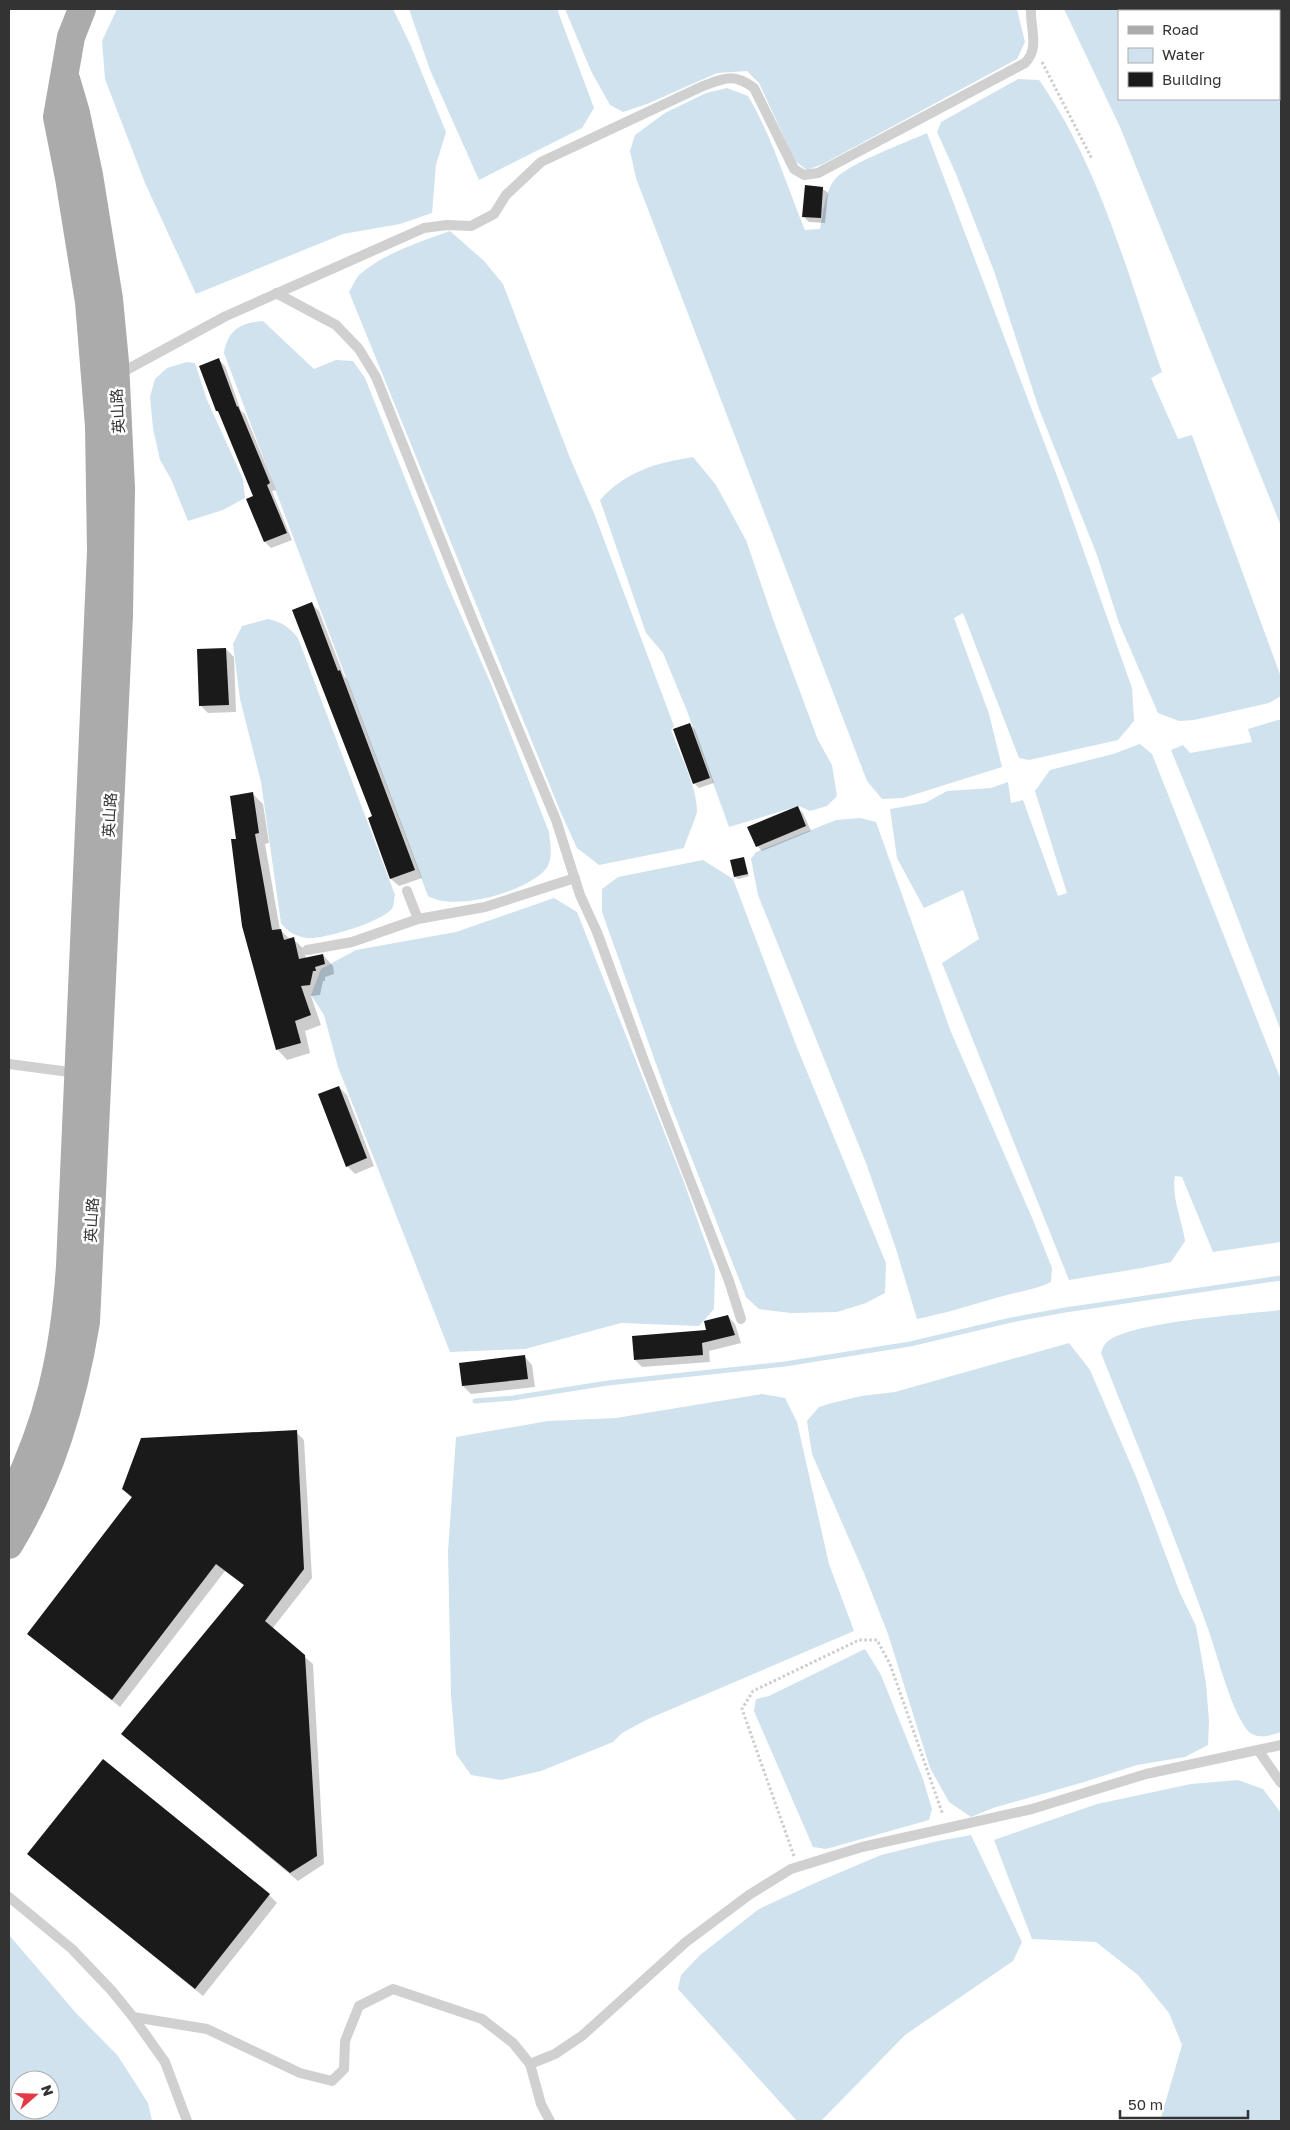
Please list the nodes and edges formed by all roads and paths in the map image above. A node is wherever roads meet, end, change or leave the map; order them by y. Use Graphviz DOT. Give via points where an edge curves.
graph roads {
  1 [pos="82,9"];
  2 [pos="1031,9"];
  3 [pos="1034,43"];
  4 [pos="64,76"];
  5 [pos="1092,159"];
  6 [pos="276,293"];
  7 [pos="116,375"];
  8 [pos="575,878"];
  9 [pos="407,891"];
  10 [pos="418,919"];
  11 [pos="307,950"];
  12 [pos="9,1064"];
  13 [pos="79,1073"];
  14 [pos="741,1319"];
  15 [pos="43,1423"];
  16 [pos="9,1454"];
  17 [pos="9,1504"];
  18 [pos="9,1545"];
  19 [pos="1281,1744"];
  20 [pos="1258,1750"];
  21 [pos="1281,1783"];
  22 [pos="948,1828"];
  23 [pos="798,1867"];
  24 [pos="9,1897"];
  25 [pos="133,2017"];
  26 [pos="530,2064"];
  27 [pos="187,2121"];
  28 [pos="550,2121"];
  1 -- 4 [label="main road, 英山路" via="71,37"];
  2 -- 3 [label="lane"];
  3 -- 5 [label="path"];
  3 -- 6 [label="lane" via="1033,56 1025,63 818,173 804,175 794,169 754,88 742,79 726,78 540,162 506,195 494,214 471,226 447,224 424,228"];
  4 -- 7 [label="main road, 英山路" via="76,113 98,228"];
  4 -- 13 [label="main road, 英山路" via="57,117 88,302 101,489"];
  6 -- 7 [label="lane"];
  6 -- 8 [label="lane" via="336,325 359,349 376,377 556,820"];
  7 -- 18 [label="main road, 英山路" via="121,552 86,1322 77,1376 62,1429 43,1480"];
  8 -- 10 [label="lane" via="485,907"];
  8 -- 14 [label="lane"];
  9 -- 10 [label="lane"];
  10 -- 11 [label="lane" via="352,942"];
  12 -- 13 [label="lane"];
  13 -- 15 [label="main road, 英山路" via="66,1319 57,1372"];
  15 -- 16 [label="main road"];
  15 -- 17 [label="main road, 英山路"];
  19 -- 20 [label="lane"];
  20 -- 21 [label="lane"];
  20 -- 22 [label="lane" via="1146,1774 1032,1809"];
  22 -- 23 [label="lane" via="862,1847"];
  22 -- 23 [label="path" via="890,1664 877,1640 858,1640 753,1691 742,1709"];
  23 -- 26 [label="lane" via="772,1880 686,1942 583,2035 555,2054"];
  24 -- 25 [label="lane" via="72,1949"];
  25 -- 26 [label="lane" via="207,2029 300,2073 332,2081 344,2069 346,2041 359,2006 393,1989 482,2019 513,2043"];
  25 -- 27 [label="lane" via="165,2062"];
  26 -- 28 [label="lane" via="541,2104"];
}
